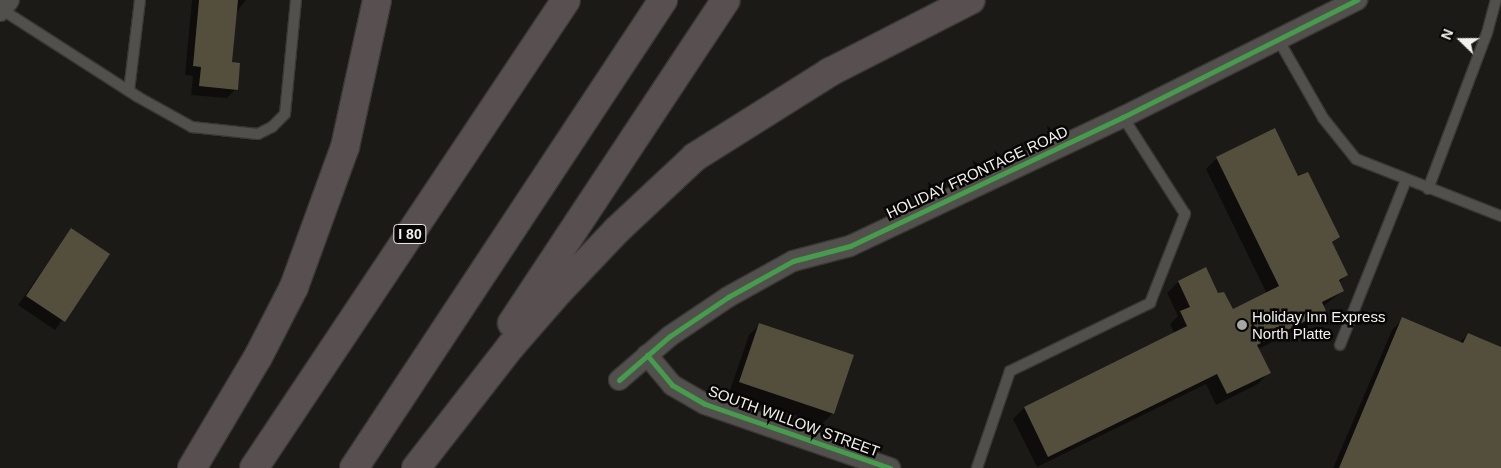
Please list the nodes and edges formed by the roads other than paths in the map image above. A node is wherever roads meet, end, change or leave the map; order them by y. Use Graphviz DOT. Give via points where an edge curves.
graph roads {
  1 [pos="140,0"];
  2 [pos="296,0"];
  3 [pos="377,0"];
  4 [pos="566,0"];
  5 [pos="663,0"];
  6 [pos="726,0"];
  7 [pos="971,0"];
  8 [pos="1356,0"];
  9 [pos="1496,0"];
  10 [pos="3,6"];
  11 [pos="1497,15"];
  12 [pos="1278,39"];
  13 [pos="129,91"];
  14 [pos="1123,117"];
  15 [pos="1406,180"];
  16 [pos="1428,189"];
  17 [pos="1501,216"];
  18 [pos="1340,345"];
  19 [pos="647,355"];
  20 [pos="619,380"];
  21 [pos="192,468"];
  22 [pos="254,468"];
  23 [pos="354,468"];
  24 [pos="416,468"];
  25 [pos="890,468"];
  26 [pos="976,468"];
  1 -- 13 [label="lane"];
  2 -- 13 [label="lane" via="284,114 272,127 258,134 192,127"];
  3 -- 21 [label="highway" via="345,147 297,278 258,357"];
  4 -- 22 [label="highway, I 80"];
  5 -- 23 [label="highway"];
  6 -- 24 [label="highway"];
  7 -- 24 [label="highway" via="830,72 695,157 617,230 559,291 511,346"];
  8 -- 12 [label="street, HOLIDAY FRONTAGE ROAD"];
  9 -- 11 [label="lane"];
  10 -- 13 [label="lane"];
  11 -- 16 [label="lane"];
  12 -- 14 [label="street, HOLIDAY FRONTAGE ROAD"];
  12 -- 15 [label="lane" via="1323,118 1356,159"];
  14 -- 19 [label="street, HOLIDAY FRONTAGE ROAD" via="850,246 792,261 728,297"];
  14 -- 26 [label="lane" via="1185,214 1150,303 1010,371"];
  15 -- 16 [label="lane"];
  15 -- 18 [label="lane"];
  16 -- 17 [label="lane"];
  19 -- 20 [label="street, HOLIDAY FRONTAGE ROAD"];
  19 -- 25 [label="street, SOUTH WILLOW STREET" via="672,385 705,404"];
}
